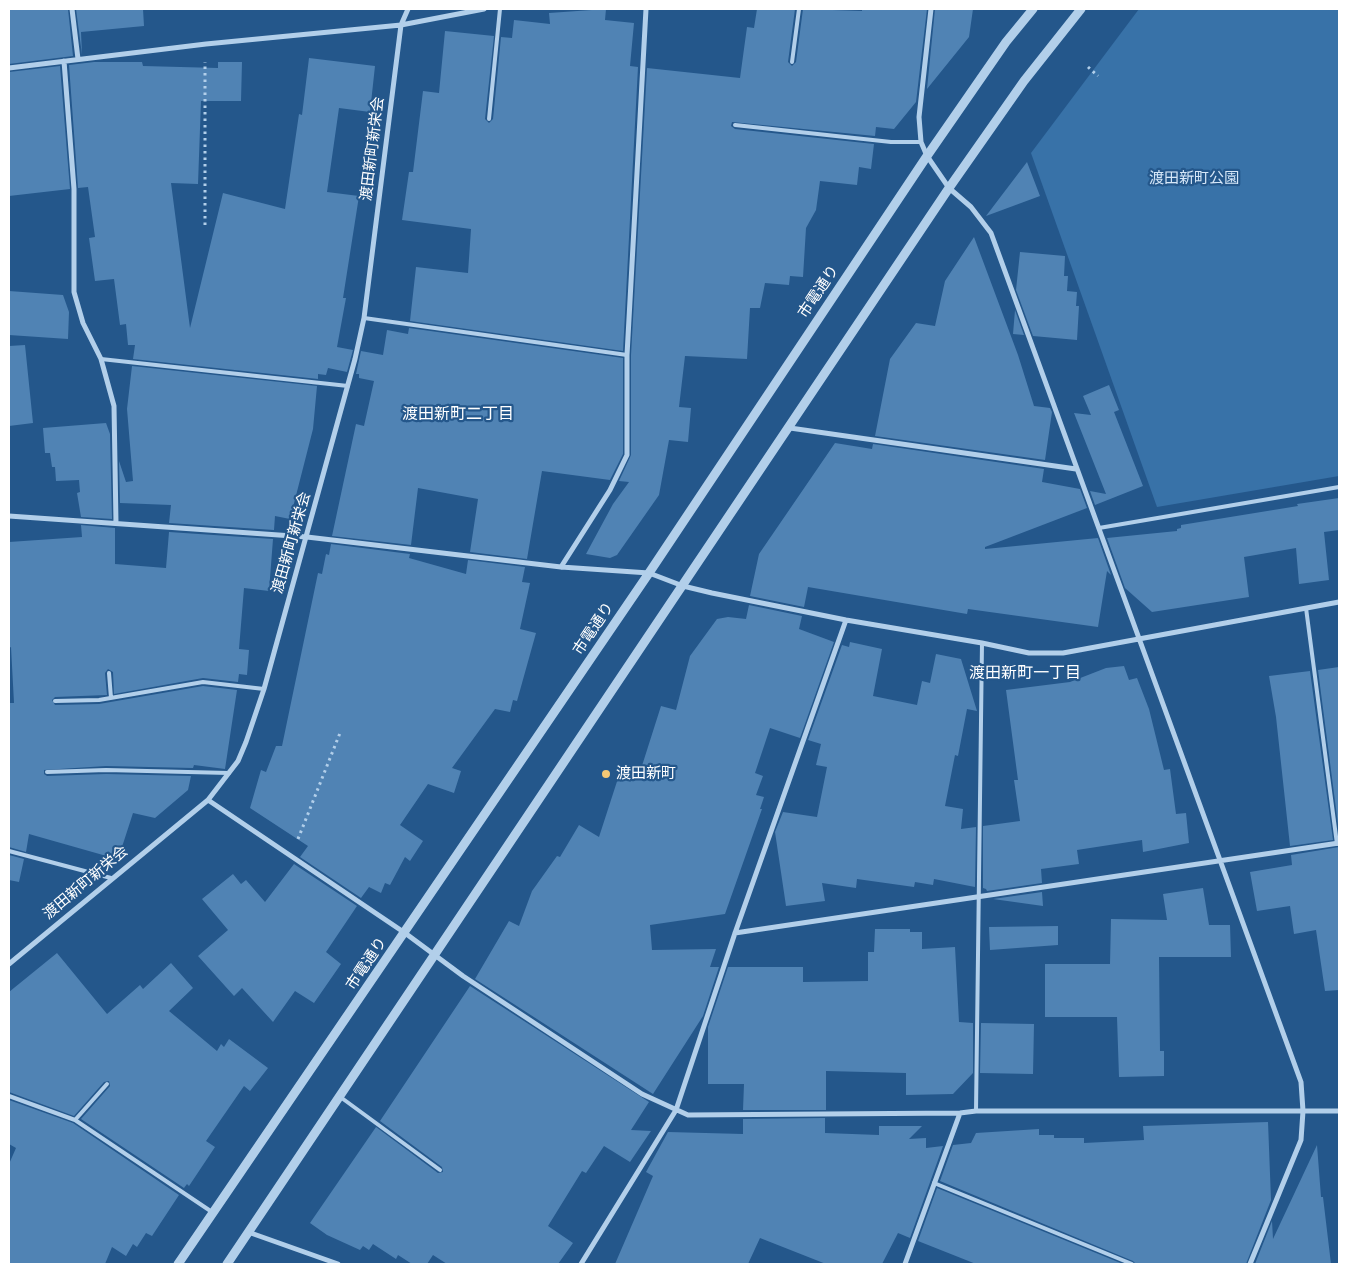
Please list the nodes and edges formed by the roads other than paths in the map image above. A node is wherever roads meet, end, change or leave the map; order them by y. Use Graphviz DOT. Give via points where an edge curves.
graph roads {
  1 [pos="72,9"];
  2 [pos="408,9"];
  3 [pos="484,9"];
  4 [pos="500,9"];
  5 [pos="646,9"];
  6 [pos="798,9"];
  7 [pos="931,9"];
  8 [pos="1033,9"];
  9 [pos="1081,9"];
  10 [pos="401,25"];
  11 [pos="78,59"];
  12 [pos="64,61"];
  13 [pos="792,62"];
  14 [pos="9,68"];
  15 [pos="489,119"];
  16 [pos="734,125"];
  17 [pos="921,142"];
  18 [pos="927,156"];
  19 [pos="949,188"];
  20 [pos="364,318"];
  21 [pos="628,355"];
  22 [pos="101,358"];
  23 [pos="348,386"];
  24 [pos="790,428"];
  25 [pos="1076,469"];
  26 [pos="1339,487"];
  27 [pos="9,516"];
  28 [pos="116,523"];
  29 [pos="1099,528"];
  30 [pos="307,537"];
  31 [pos="561,567"];
  32 [pos="649,573"];
  33 [pos="683,586"];
  34 [pos="1339,602"];
  35 [pos="1306,608"];
  36 [pos="846,620"];
  37 [pos="1140,639"];
  38 [pos="982,642"];
  39 [pos="109,673"];
  40 [pos="264,689"];
  41 [pos="111,698"];
  42 [pos="55,701"];
  43 [pos="47,772"];
  44 [pos="229,774"];
  45 [pos="208,800"];
  46 [pos="1338,844"];
  47 [pos="9,851"];
  48 [pos="1219,861"];
  49 [pos="111,878"];
  50 [pos="979,898"];
  51 [pos="405,933"];
  52 [pos="735,933"];
  53 [pos="434,956"];
  54 [pos="9,964"];
  55 [pos="107,1084"];
  56 [pos="9,1096"];
  57 [pos="339,1096"];
  58 [pos="676,1110"];
  59 [pos="976,1111"];
  60 [pos="1303,1111"];
  61 [pos="1339,1111"];
  62 [pos="960,1113"];
  63 [pos="75,1120"];
  64 [pos="440,1170"];
  65 [pos="934,1183"];
  66 [pos="213,1212"];
  67 [pos="248,1232"];
  68 [pos="178,1264"];
  69 [pos="227,1264"];
  70 [pos="338,1264"];
  71 [pos="581,1264"];
  72 [pos="905,1264"];
  73 [pos="1132,1264"];
  74 [pos="1250,1264"];
  1 -- 11 [label="street"];
  2 -- 10 [label="street, 渡田新町新栄会"];
  3 -- 10 [label="street"];
  4 -- 15 [label="lane"];
  5 -- 21 [label="street"];
  6 -- 13 [label="lane"];
  7 -- 17 [label="street" via="919,117"];
  8 -- 18 [label="street, 市電通り" via="1006,42"];
  9 -- 19 [label="street" via="1024,81"];
  10 -- 11 [label="street"];
  10 -- 20 [label="street, 渡田新町新栄会"];
  11 -- 12 [label="street"];
  12 -- 14 [label="street"];
  12 -- 22 [label="street" via="74,189 74,292 83,323"];
  16 -- 17 [label="lane" via="891,142"];
  17 -- 18 [label="street"];
  18 -- 19 [label="street"];
  18 -- 32 [label="street, 市電通り"];
  19 -- 24 [label="street"];
  19 -- 25 [label="street" via="971,207 990,233"];
  20 -- 21 [label="lane"];
  20 -- 23 [label="street, 渡田新町新栄会"];
  21 -- 31 [label="street" via="627,455 610,490"];
  22 -- 23 [label="lane"];
  22 -- 28 [label="street" via="114,406"];
  23 -- 30 [label="street, 渡田新町新栄会"];
  24 -- 25 [label="street"];
  24 -- 33 [label="street"];
  25 -- 29 [label="street"];
  26 -- 29 [label="lane"];
  27 -- 28 [label="street"];
  28 -- 30 [label="street"];
  29 -- 37 [label="street"];
  30 -- 31 [label="street"];
  30 -- 40 [label="street, 渡田新町新栄会"];
  31 -- 32 [label="street"];
  32 -- 33 [label="street"];
  32 -- 51 [label="street, 市電通り"];
  33 -- 36 [label="street"];
  33 -- 53 [label="street"];
  34 -- 35 [label="street"];
  35 -- 37 [label="street"];
  35 -- 46 [label="lane"];
  36 -- 38 [label="street"];
  36 -- 52 [label="street"];
  37 -- 38 [label="street" via="1063,654 1029,653"];
  37 -- 48 [label="street"];
  38 -- 50 [label="lane"];
  39 -- 41 [label="lane"];
  40 -- 41 [label="lane" via="203,682"];
  40 -- 44 [label="street, 渡田新町新栄会" via="246,742"];
  41 -- 42 [label="lane"];
  43 -- 44 [label="lane" via="106,770"];
  44 -- 45 [label="street, 渡田新町新栄会"];
  45 -- 49 [label="street, 渡田新町新栄会"];
  45 -- 51 [label="street"];
  46 -- 48 [label="street"];
  47 -- 49 [label="lane"];
  48 -- 50 [label="street"];
  48 -- 60 [label="street" via="1301,1082"];
  49 -- 54 [label="street, 渡田新町新栄会"];
  50 -- 52 [label="street"];
  50 -- 59 [label="lane"];
  51 -- 53 [label="street"];
  51 -- 66 [label="street, 市電通り"];
  52 -- 58 [label="street"];
  53 -- 57 [label="street"];
  53 -- 58 [label="street" via="642,1094"];
  55 -- 63 [label="lane"];
  56 -- 63 [label="lane"];
  57 -- 64 [label="lane"];
  57 -- 67 [label="street"];
  58 -- 62 [label="street" via="688,1115"];
  58 -- 71 [label="street"];
  59 -- 60 [label="street"];
  59 -- 62 [label="street"];
  60 -- 61 [label="street"];
  60 -- 74 [label="street" via="1301,1140"];
  62 -- 65 [label="street"];
  63 -- 66 [label="lane"];
  65 -- 72 [label="street"];
  65 -- 73 [label="lane"];
  66 -- 68 [label="street, 市電通り"];
  67 -- 69 [label="street"];
  67 -- 70 [label="street"];
}
